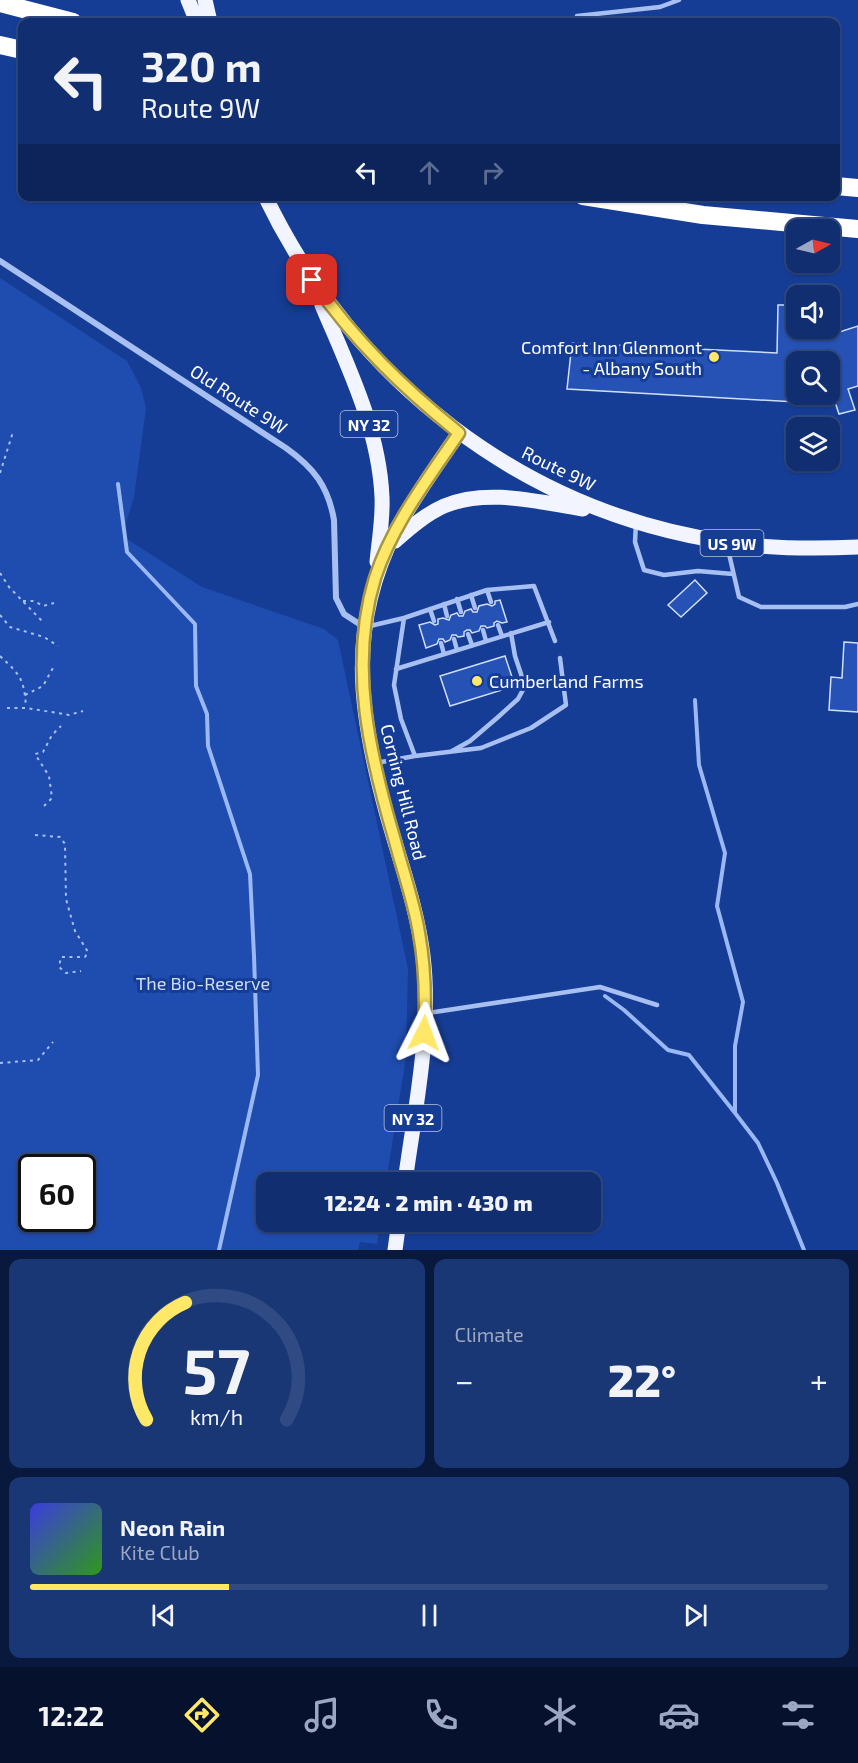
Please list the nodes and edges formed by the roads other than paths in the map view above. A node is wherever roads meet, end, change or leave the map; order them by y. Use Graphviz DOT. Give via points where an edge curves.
graph roads {
  1 [pos="188,0"];
  2 [pos="205,0"];
  3 [pos="680,0"];
  4 [pos="0,3"];
  5 [pos="577,16"];
  6 [pos="58,18"];
  7 [pos="195,18"];
  8 [pos="209,18"];
  9 [pos="0,45"];
  10 [pos="18,50"];
  11 [pos="840,186"];
  12 [pos="858,188"];
  13 [pos="268,201"];
  14 [pos="616,201"];
  15 [pos="858,229"];
  16 [pos="0,261"];
  17 [pos="312,280"];
  18 [pos="459,433"];
  19 [pos="610,513"];
  20 [pos="636,521"];
  21 [pos="726,542"];
  22 [pos="388,547"];
  23 [pos="858,547"];
  24 [pos="733,574"];
  25 [pos="376,576"];
  26 [pos="487,590"];
  27 [pos="471,595"];
  28 [pos="457,600"];
  29 [pos="491,603"];
  30 [pos="444,604"];
  31 [pos="858,604"];
  32 [pos="475,608"];
  33 [pos="430,609"];
  34 [pos="461,612"];
  35 [pos="447,616"];
  36 [pos="404,618"];
  37 [pos="434,621"];
  38 [pos="549,622"];
  39 [pos="498,625"];
  40 [pos="364,627"];
  41 [pos="483,630"];
  42 [pos="511,633"];
  43 [pos="468,634"];
  44 [pos="502,636"];
  45 [pos="454,639"];
  46 [pos="486,641"];
  47 [pos="555,641"];
  48 [pos="441,643"];
  49 [pos="472,645"];
  50 [pos="457,650"];
  51 [pos="444,654"];
  52 [pos="560,658"];
  53 [pos="396,669"];
  54 [pos="449,752"];
  55 [pos="415,756"];
  56 [pos="374,764"];
  57 [pos="657,1005"];
  58 [pos="425,1013"];
  59 [pos="406,1172"];
  60 [pos="397,1232"];
  61 [pos="395,1250"];
  1 -- 7 [label="main road"];
  2 -- 8 [label="main road"];
  3 -- 5 [label="lane" via="660,7"];
  4 -- 6 [label="highway"];
  9 -- 10 [label="highway"];
  11 -- 12 [label="highway"];
  13 -- 17 [label="main road, US 9W"];
  14 -- 15 [label="highway"];
  16 -- 40 [label="street, Old Route 9W" via="305,461 322,484 332,508 336,598 344,614"];
  17 -- 18 [label="main road, Route 9W / US 9W" via="377,361"];
  17 -- 25 [label="main road, NY 32" via="361,400 375,449 382,496"];
  18 -- 19 [label="main road, Route 9W / US 9W" via="546,486"];
  18 -- 22 [label="main road, Corning Hill Road / NY 32" via="405,514"];
  19 -- 20 [label="main road, Route 9W / US 9W"];
  19 -- 22 [label="main road" via="504,498 470,499 435,511"];
  20 -- 21 [label="main road, Route 9W / US 9W"];
  20 -- 24 [label="lane" via="635,542 644,570 664,575 698,571"];
  21 -- 23 [label="main road, Route 9W / US 9W" via="782,548"];
  21 -- 24 [label="lane"];
  22 -- 25 [label="main road, Corning Hill Road / NY 32"];
  24 -- 31 [label="lane" via="739,597 761,607"];
  25 -- 40 [label="main road, Corning Hill Road / NY 32"];
  26 -- 27 [label="lane"];
  26 -- 29 [label="lane"];
  26 -- 38 [label="lane" via="534,586"];
  27 -- 28 [label="lane"];
  27 -- 32 [label="lane"];
  28 -- 30 [label="lane"];
  28 -- 34 [label="lane"];
  30 -- 33 [label="lane"];
  30 -- 35 [label="lane"];
  33 -- 36 [label="lane"];
  33 -- 37 [label="lane"];
  36 -- 40 [label="lane"];
  36 -- 53 [label="lane"];
  38 -- 42 [label="lane"];
  38 -- 47 [label="lane"];
  39 -- 44 [label="lane"];
  40 -- 56 [label="main road, Corning Hill Road / NY 32" via="362,682"];
  41 -- 46 [label="lane"];
  42 -- 44 [label="lane"];
  42 -- 54 [label="lane" via="525,686 522,692 470,741"];
  43 -- 49 [label="lane"];
  44 -- 46 [label="lane"];
  45 -- 50 [label="lane"];
  46 -- 49 [label="lane"];
  48 -- 51 [label="lane"];
  49 -- 50 [label="lane"];
  50 -- 51 [label="lane"];
  51 -- 53 [label="lane"];
  52 -- 54 [label="lane" via="566,705 531,728 481,748"];
  53 -- 55 [label="lane" via="394,685 401,719"];
  54 -- 55 [label="lane"];
  55 -- 56 [label="lane"];
  56 -- 58 [label="main road, Corning Hill Road / NY 32" via="416,916 425,979"];
  57 -- 58 [label="lane" via="600,987"];
  58 -- 59 [label="main road, Corning Hill Road / NY 32"];
  60 -- 61 [label="main road"];
}
